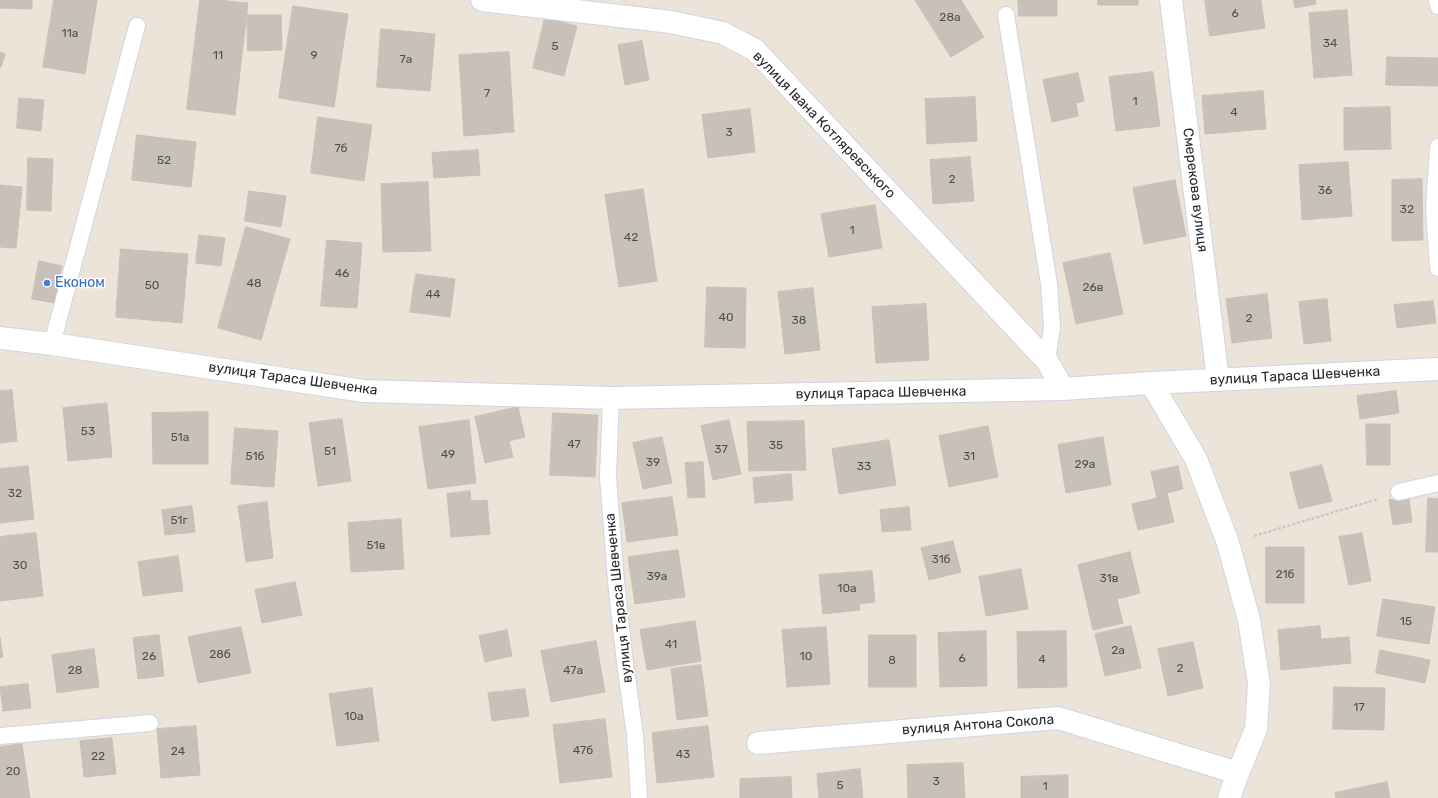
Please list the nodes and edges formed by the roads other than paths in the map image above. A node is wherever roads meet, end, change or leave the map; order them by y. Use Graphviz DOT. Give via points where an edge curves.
graph roads {
  1 [pos="482,0"];
  2 [pos="1171,0"];
  3 [pos="1437,0"];
  4 [pos="1438,6"];
  5 [pos="1006,15"];
  6 [pos="137,26"];
  7 [pos="1438,147"];
  8 [pos="1438,268"];
  9 [pos="0,338"];
  10 [pos="52,344"];
  11 [pos="1047,361"];
  12 [pos="1438,369"];
  13 [pos="1218,380"];
  14 [pos="1151,383"];
  15 [pos="1063,389"];
  16 [pos="611,398"];
  17 [pos="1438,483"];
  18 [pos="1399,492"];
  19 [pos="150,722"];
  20 [pos="0,736"];
  21 [pos="758,743"];
  22 [pos="1238,773"];
  23 [pos="639,798"];
  24 [pos="1229,798"];
  1 -- 11 [label="street, вулиця Івана Котляревського" via="671,22 722,33 755,50"];
  2 -- 13 [label="street, Смерекова вулиця"];
  3 -- 4 [label="lane"];
  5 -- 11 [label="lane" via="1049,284 1052,327"];
  6 -- 10 [label="lane"];
  7 -- 8 [label="lane" via="1434,208"];
  9 -- 10 [label="street, вулиця Тараса Шевченка"];
  10 -- 16 [label="street, вулиця Тараса Шевченка" via="364,390"];
  11 -- 15 [label="street, вулиця Івана Котляревського"];
  12 -- 13 [label="street, вулиця Тараса Шевченка"];
  13 -- 14 [label="street, вулиця Тараса Шевченка"];
  14 -- 15 [label="street, вулиця Тараса Шевченка"];
  14 -- 22 [label="street" via="1196,459 1228,543 1249,620 1258,684 1256,729"];
  15 -- 16 [label="street, вулиця Тараса Шевченка"];
  16 -- 23 [label="lane, вулиця Тараса Шевченка" via="608,477 616,581 635,735"];
  17 -- 18 [label="lane"];
  19 -- 20 [label="lane"];
  21 -- 22 [label="street, вулиця Антона Сокола" via="1058,718"];
  22 -- 24 [label="street"];
}
